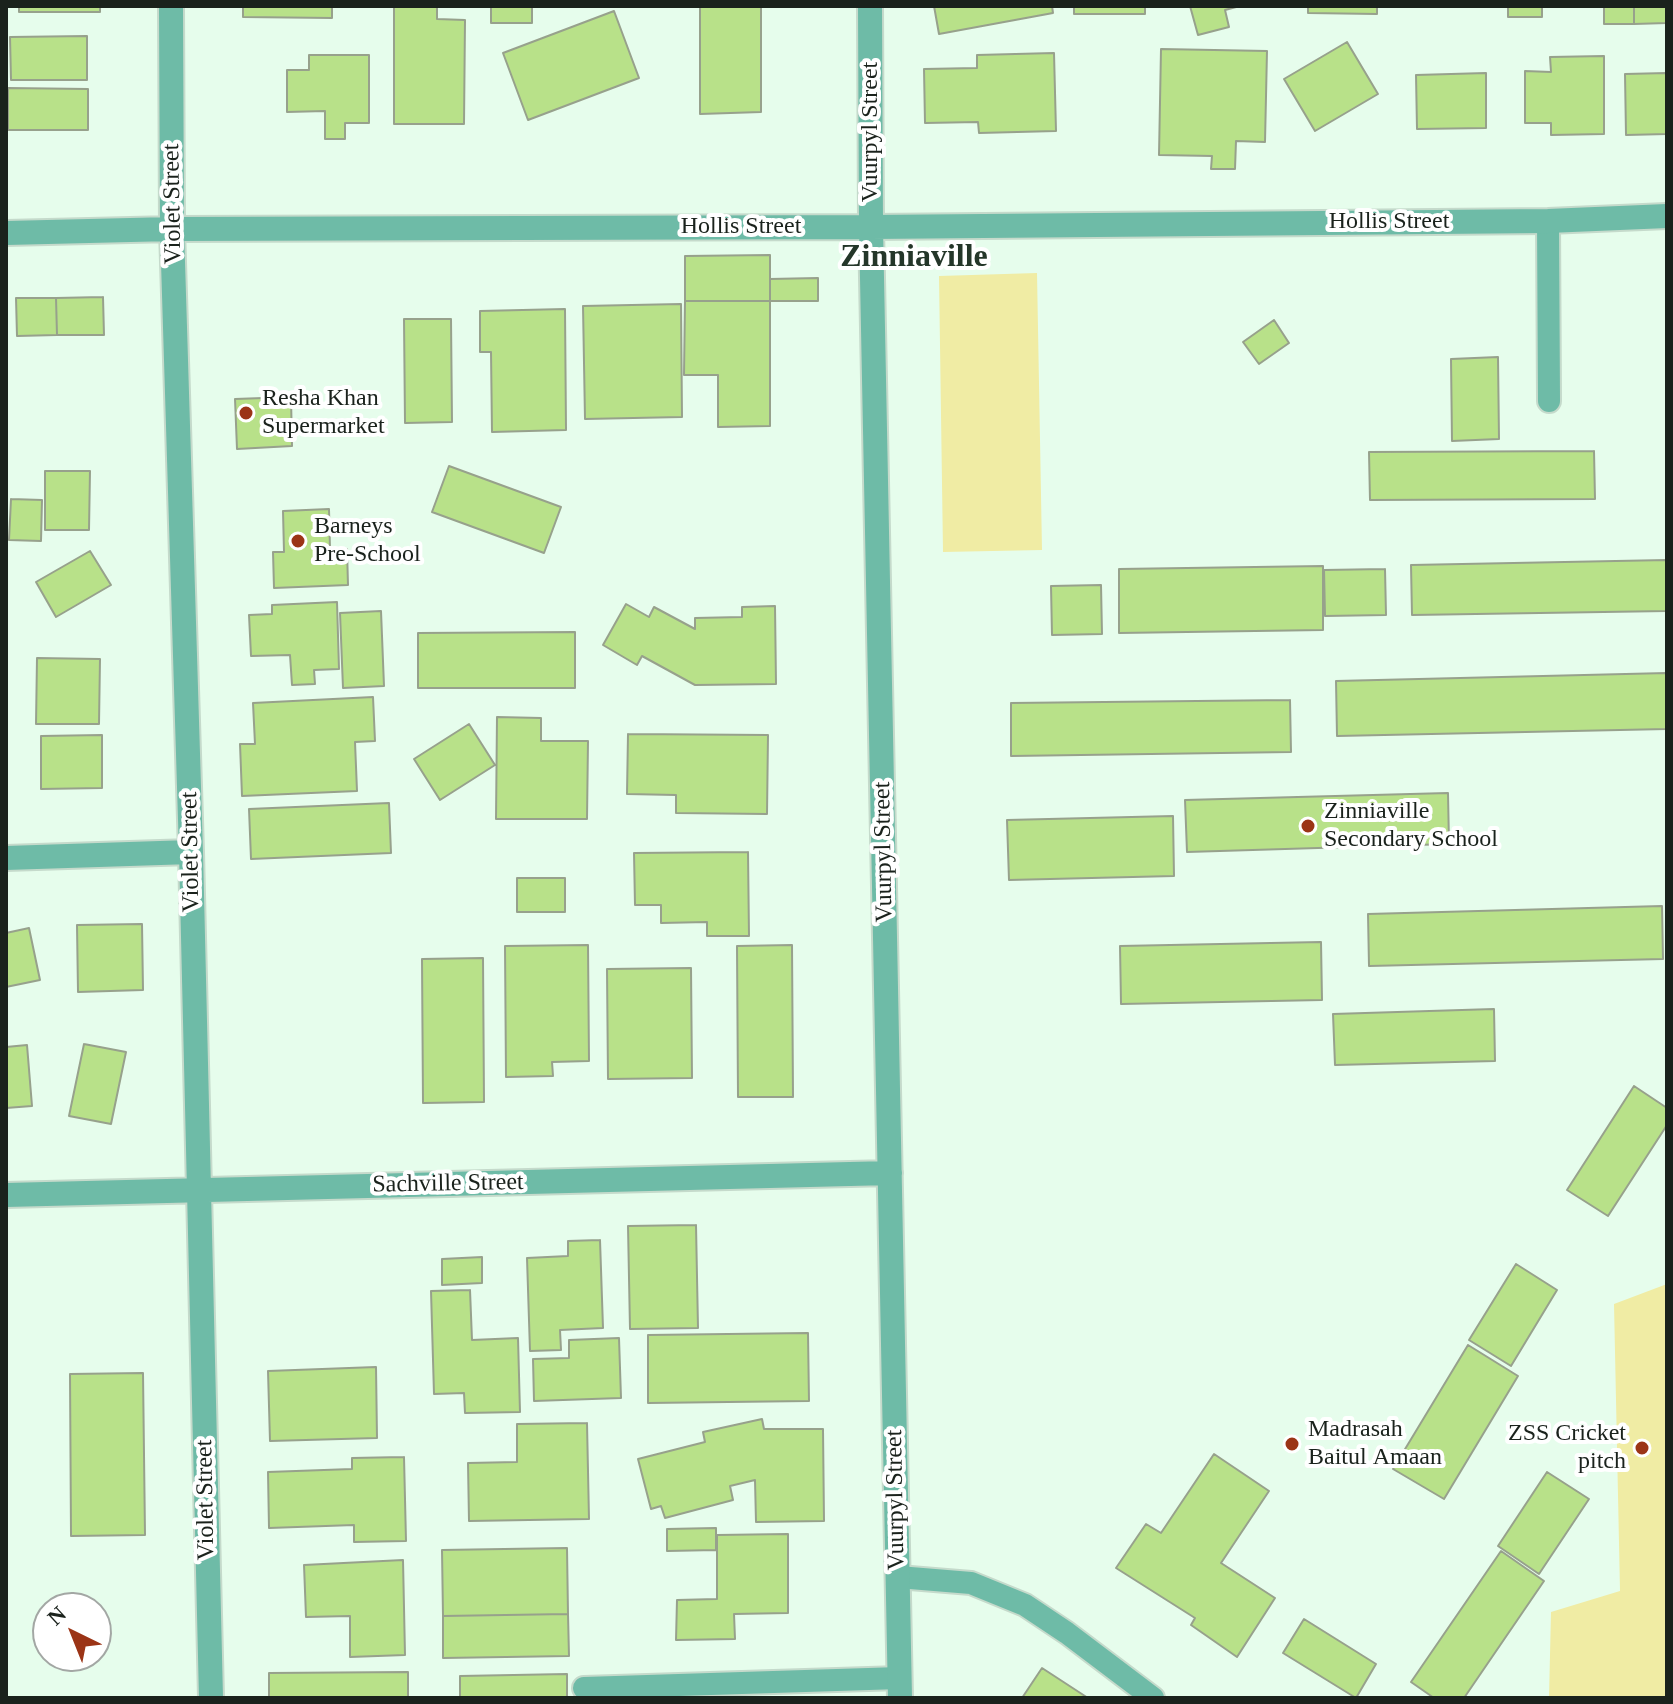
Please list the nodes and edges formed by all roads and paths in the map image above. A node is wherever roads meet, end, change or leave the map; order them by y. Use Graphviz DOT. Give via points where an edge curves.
graph roads {
  1 [pos="171,6"];
  2 [pos="870,6"];
  3 [pos="1667,216"];
  4 [pos="1548,221"];
  5 [pos="871,227"];
  6 [pos="172,229"];
  7 [pos="6,233"];
  8 [pos="1549,401"];
  9 [pos="191,852"];
  10 [pos="6,858"];
  11 [pos="890,1173"];
  12 [pos="198,1191"];
  13 [pos="6,1195"];
  14 [pos="898,1577"];
  15 [pos="584,1688"];
  16 [pos="900,1688"];
  17 [pos="211,1698"];
  18 [pos="1153,1698"];
  1 -- 6 [label="street, Violet Street"];
  2 -- 5 [label="street, Vuurpyl Street"];
  3 -- 4 [label="street, Hollis Street"];
  4 -- 5 [label="street, Hollis Street"];
  4 -- 8 [label="lane"];
  5 -- 6 [label="street, Hollis Street"];
  5 -- 11 [label="street, Vuurpyl Street"];
  6 -- 7 [label="street, Hollis Street"];
  6 -- 9 [label="street, Violet Street"];
  9 -- 10 [label="street"];
  9 -- 12 [label="street, Violet Street"];
  11 -- 12 [label="street, Sachville Street"];
  11 -- 14 [label="street, Vuurpyl Street"];
  12 -- 13 [label="street, Sachville Street"];
  12 -- 17 [label="street, Violet Street"];
  14 -- 16 [label="street, Vuurpyl Street"];
  14 -- 18 [label="lane" via="971,1583 1025,1605"];
  15 -- 16 [label="lane"];
}
